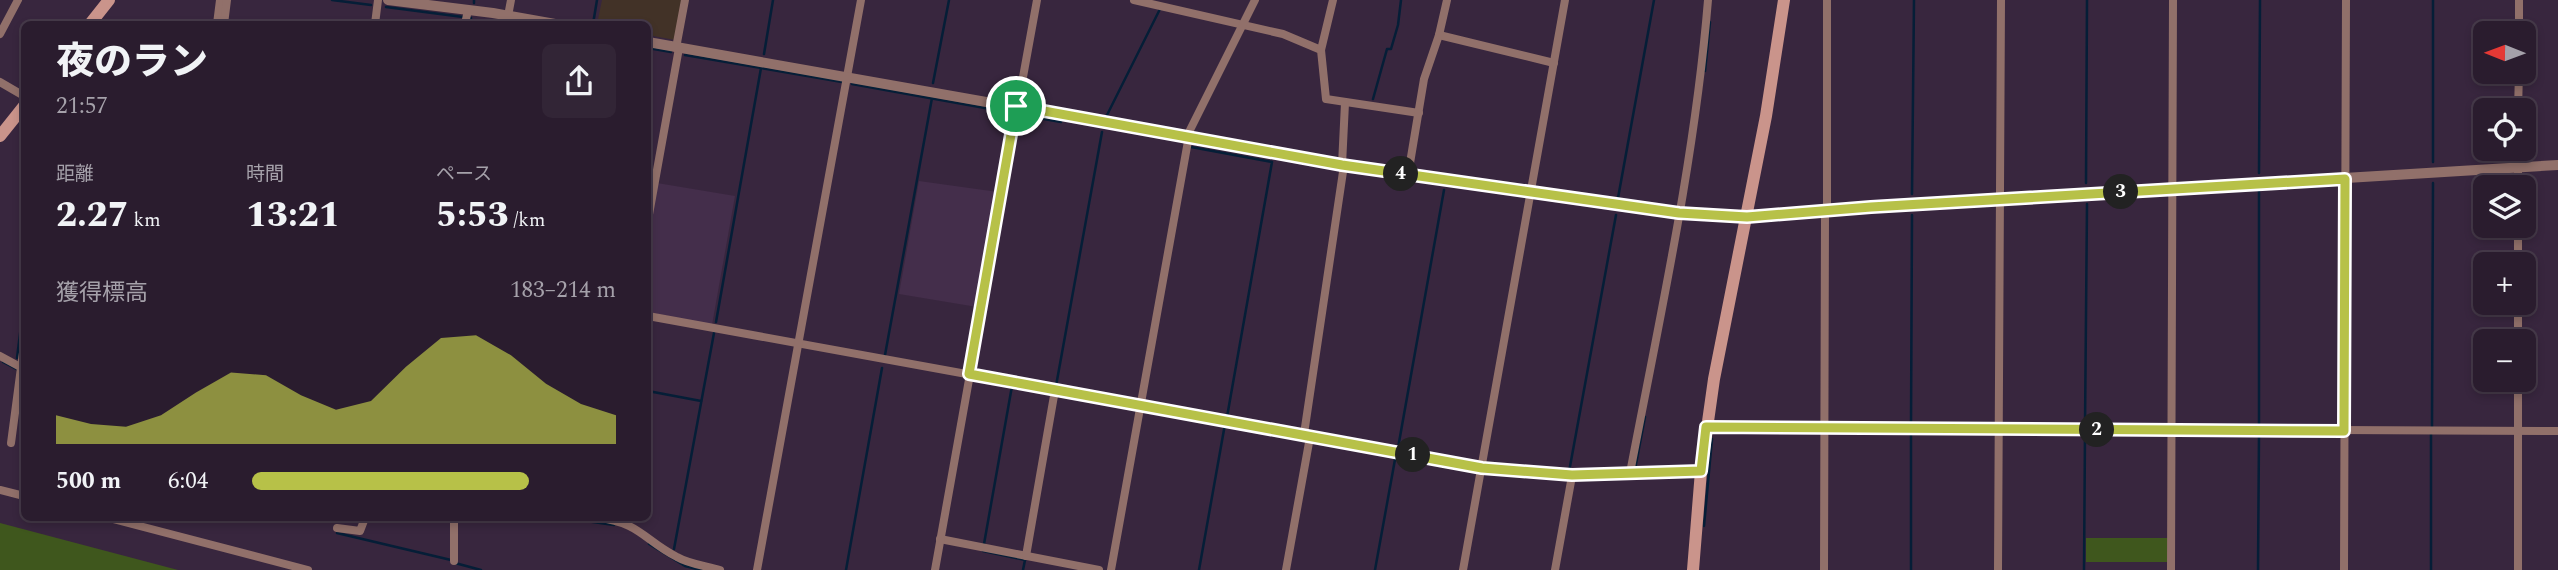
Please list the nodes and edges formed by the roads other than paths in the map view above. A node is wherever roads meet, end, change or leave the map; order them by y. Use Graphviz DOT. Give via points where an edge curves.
graph roads {
  1 [pos="18,0"];
  2 [pos="109,0"];
  3 [pos="220,0"];
  4 [pos="227,0"];
  5 [pos="378,0"];
  6 [pos="388,0"];
  7 [pos="511,0"];
  8 [pos="685,0"];
  9 [pos="861,0"];
  10 [pos="1037,0"];
  11 [pos="1134,0"];
  12 [pos="1255,0"];
  13 [pos="1333,0"];
  14 [pos="1447,0"];
  15 [pos="1564,0"];
  16 [pos="1708,0"];
  17 [pos="1784,0"];
  18 [pos="1827,0"];
  19 [pos="2001,0"];
  20 [pos="2173,0"];
  21 [pos="2346,0"];
  22 [pos="2519,0"];
  23 [pos="468,10"];
  24 [pos="506,18"];
  25 [pos="92,21"];
  26 [pos="217,21"];
  27 [pos="224,21"];
  28 [pos="375,21"];
  29 [pos="466,21"];
  30 [pos="530,21"];
  31 [pos="2519,21"];
  32 [pos="1242,24"];
  33 [pos="0,34"];
  34 [pos="1439,35"];
  35 [pos="651,43"];
  36 [pos="678,48"];
  37 [pos="1321,50"];
  38 [pos="1554,63"];
  39 [pos="848,77"];
  40 [pos="0,82"];
  41 [pos="21,94"];
  42 [pos="1345,103"];
  43 [pos="1016,106"];
  44 [pos="21,110"];
  45 [pos="1419,113"];
  46 [pos="0,136"];
  47 [pos="1189,137"];
  48 [pos="2518,161"];
  49 [pos="1343,165"];
  50 [pos="2558,165"];
  51 [pos="2518,167"];
  52 [pos="1408,175"];
  53 [pos="2518,175"];
  54 [pos="2345,179"];
  55 [pos="2173,189"];
  56 [pos="1531,193"];
  57 [pos="2000,199"];
  58 [pos="651,203"];
  59 [pos="1826,212"];
  60 [pos="1679,213"];
  61 [pos="1747,217"];
  62 [pos="651,317"];
  63 [pos="799,345"];
  64 [pos="0,356"];
  65 [pos="21,369"];
  66 [pos="969,374"];
  67 [pos="21,377"];
  68 [pos="1055,390"];
  69 [pos="2518,392"];
  70 [pos="1140,406"];
  71 [pos="1706,427"];
  72 [pos="1824,429"];
  73 [pos="1998,429"];
  74 [pos="2172,430"];
  75 [pos="2344,431"];
  76 [pos="2518,431"];
  77 [pos="2558,431"];
  78 [pos="1307,436"];
  79 [pos="11,443"];
  80 [pos="1482,468"];
  81 [pos="1701,471"];
  82 [pos="1630,472"];
  83 [pos="1572,475"];
  84 [pos="0,490"];
  85 [pos="21,495"];
  86 [pos="120,521"];
  87 [pos="364,521"];
  88 [pos="454,521"];
  89 [pos="620,521"];
  90 [pos="337,528"];
  91 [pos="940,539"];
  92 [pos="1026,556"];
  93 [pos="454,561"];
  94 [pos="308,570"];
  95 [pos="720,570"];
  96 [pos="757,570"];
  97 [pos="935,570"];
  98 [pos="1099,570"];
  99 [pos="1111,570"];
  100 [pos="1286,570"];
  101 [pos="1463,570"];
  102 [pos="1555,570"];
  103 [pos="1693,570"];
  104 [pos="1824,570"];
  105 [pos="1998,570"];
  106 [pos="2171,570"];
  107 [pos="2344,570"];
  108 [pos="2518,570"];
  1 -- 33 [label="street"];
  2 -- 25 [label="main road"];
  3 -- 26 [label="street"];
  4 -- 27 [label="street"];
  5 -- 28 [label="street"];
  6 -- 23 [label="street"];
  7 -- 24 [label="street"];
  8 -- 36 [label="street"];
  9 -- 39 [label="street"];
  10 -- 43 [label="street"];
  11 -- 32 [label="street"];
  12 -- 32 [label="street"];
  13 -- 37 [label="street"];
  14 -- 34 [label="street"];
  15 -- 38 [label="street"];
  16 -- 60 [label="street"];
  17 -- 61 [label="main road"];
  18 -- 59 [label="street"];
  19 -- 57 [label="street"];
  20 -- 55 [label="street"];
  21 -- 54 [label="street"];
  22 -- 31 [label="street"];
  23 -- 24 [label="street"];
  23 -- 29 [label="street"];
  24 -- 30 [label="street"];
  32 -- 37 [label="street"];
  32 -- 47 [label="street"];
  34 -- 38 [label="street"];
  34 -- 45 [label="street" via="1424,79"];
  35 -- 36 [label="street"];
  36 -- 39 [label="street"];
  36 -- 58 [label="street"];
  37 -- 42 [label="street" via="1326,99"];
  38 -- 56 [label="street"];
  39 -- 43 [label="street"];
  39 -- 63 [label="street"];
  40 -- 41 [label="street"];
  42 -- 45 [label="street"];
  42 -- 49 [label="street"];
  43 -- 47 [label="street"];
  43 -- 66 [label="street"];
  44 -- 46 [label="main road"];
  45 -- 52 [label="street"];
  47 -- 49 [label="street"];
  47 -- 70 [label="street"];
  48 -- 51 [label="street"];
  49 -- 52 [label="street"];
  49 -- 78 [label="street"];
  50 -- 51 [label="street"];
  51 -- 53 [label="street"];
  51 -- 54 [label="street"];
  52 -- 56 [label="street"];
  54 -- 55 [label="street"];
  54 -- 75 [label="street"];
  55 -- 57 [label="street"];
  55 -- 74 [label="street"];
  56 -- 60 [label="street"];
  56 -- 80 [label="street"];
  57 -- 59 [label="street"];
  57 -- 73 [label="street"];
  59 -- 61 [label="street"];
  59 -- 72 [label="street"];
  60 -- 61 [label="street"];
  60 -- 82 [label="street"];
  61 -- 71 [label="main road"];
  62 -- 63 [label="street"];
  63 -- 66 [label="street"];
  63 -- 96 [label="street"];
  64 -- 65 [label="street"];
  66 -- 68 [label="street"];
  66 -- 91 [label="street"];
  67 -- 79 [label="street"];
  68 -- 70 [label="street"];
  68 -- 92 [label="street"];
  69 -- 76 [label="street"];
  70 -- 78 [label="street"];
  70 -- 99 [label="street"];
  71 -- 72 [label="street"];
  71 -- 81 [label="main road"];
  72 -- 73 [label="street"];
  72 -- 104 [label="street"];
  73 -- 74 [label="street"];
  73 -- 105 [label="street"];
  74 -- 75 [label="street"];
  74 -- 106 [label="street"];
  75 -- 76 [label="street"];
  75 -- 107 [label="street"];
  76 -- 77 [label="street"];
  76 -- 108 [label="street"];
  78 -- 80 [label="street"];
  78 -- 100 [label="street"];
  80 -- 83 [label="street"];
  80 -- 101 [label="street"];
  81 -- 82 [label="street"];
  81 -- 103 [label="main road"];
  82 -- 83 [label="street"];
  83 -- 102 [label="street"];
  84 -- 85 [label="street"];
  86 -- 94 [label="street"];
  87 -- 90 [label="street" via="360,531"];
  88 -- 93 [label="street"];
  89 -- 95 [label="street" via="680,559"];
  91 -- 92 [label="street"];
  91 -- 97 [label="street"];
  92 -- 98 [label="street"];
}
